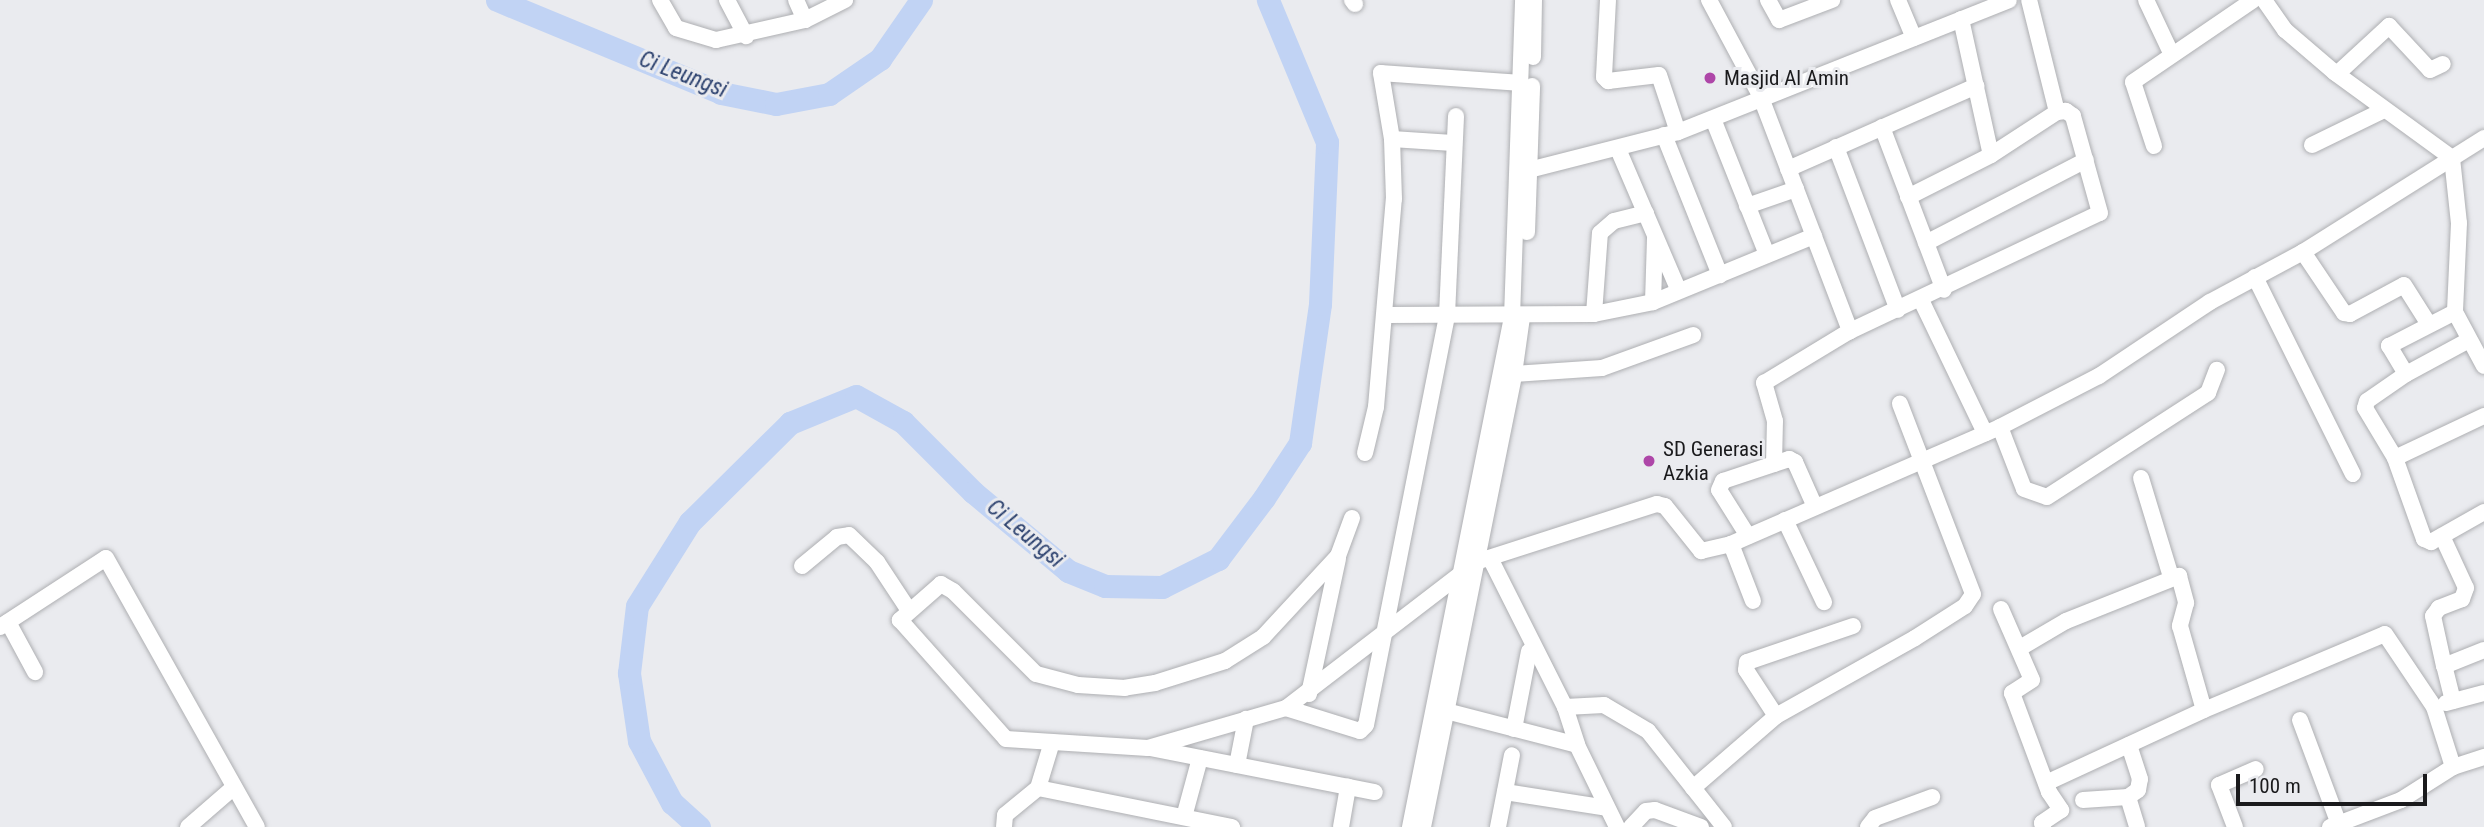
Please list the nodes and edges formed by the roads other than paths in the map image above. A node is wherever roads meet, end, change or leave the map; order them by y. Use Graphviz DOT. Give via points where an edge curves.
graph roads {
  1 [pos="660,0"];
  2 [pos="727,0"];
  3 [pos="796,0"];
  4 [pos="845,0"];
  5 [pos="1523,0"];
  6 [pos="1534,0"];
  7 [pos="1608,0"];
  8 [pos="1709,0"];
  9 [pos="1768,0"];
  10 [pos="1832,0"];
  11 [pos="1898,0"];
  12 [pos="2009,0"];
  13 [pos="2029,0"];
  14 [pos="2146,0"];
  15 [pos="2252,0"];
  16 [pos="2264,0"];
  17 [pos="1961,19"];
  18 [pos="805,20"];
  19 [pos="746,36"];
  20 [pos="1914,38"];
  21 [pos="2171,53"];
  22 [pos="2443,64"];
  23 [pos="2337,74"];
  24 [pos="1521,83"];
  25 [pos="1976,86"];
  26 [pos="1760,95"];
  27 [pos="2384,110"];
  28 [pos="2057,112"];
  29 [pos="1456,116"];
  30 [pos="1713,118"];
  31 [pos="1882,127"];
  32 [pos="1671,133"];
  33 [pos="2484,138"];
  34 [pos="1392,139"];
  35 [pos="1453,143"];
  36 [pos="2312,145"];
  37 [pos="2154,146"];
  38 [pos="1836,147"];
  39 [pos="1618,149"];
  40 [pos="1991,155"];
  41 [pos="2452,158"];
  42 [pos="2086,160"];
  43 [pos="1788,169"];
  44 [pos="1524,172"];
  45 [pos="1796,189"];
  46 [pos="1908,197"];
  47 [pos="1747,206"];
  48 [pos="1646,213"];
  49 [pos="1655,236"];
  50 [pos="1814,236"];
  51 [pos="1926,243"];
  52 [pos="2303,252"];
  53 [pos="1767,255"];
  54 [pos="1720,275"];
  55 [pos="2255,277"];
  56 [pos="1678,289"];
  57 [pos="1944,290"];
  58 [pos="1921,300"];
  59 [pos="1653,302"];
  60 [pos="1898,310"];
  61 [pos="2455,312"];
  62 [pos="1594,313"];
  63 [pos="1386,315"];
  64 [pos="1447,315"];
  65 [pos="1517,317"];
  66 [pos="2428,323"];
  67 [pos="1850,331"];
  68 [pos="1693,335"];
  69 [pos="2469,340"];
  70 [pos="2484,366"];
  71 [pos="2217,370"];
  72 [pos="1514,374"];
  73 [pos="2406,374"];
  74 [pos="1900,404"];
  75 [pos="2484,416"];
  76 [pos="1992,430"];
  77 [pos="1365,453"];
  78 [pos="2395,458"];
  79 [pos="1922,461"];
  80 [pos="1774,464"];
  81 [pos="2353,474"];
  82 [pos="2141,478"];
  83 [pos="1815,507"];
  84 [pos="2484,512"];
  85 [pos="1352,518"];
  86 [pos="1785,520"];
  87 [pos="1748,536"];
  88 [pos="2442,537"];
  89 [pos="1731,544"];
  90 [pos="1338,556"];
  91 [pos="1483,560"];
  92 [pos="803,566"];
  93 [pos="1458,573"];
  94 [pos="2171,577"];
  95 [pos="1753,601"];
  96 [pos="1824,602"];
  97 [pos="2001,609"];
  98 [pos="908,610"];
  99 [pos="4,624"];
  100 [pos="1853,626"];
  101 [pos="1380,639"];
  102 [pos="2020,648"];
  103 [pos="1529,650"];
  104 [pos="2484,650"];
  105 [pos="2444,666"];
  106 [pos="35,672"];
  107 [pos="2484,693"];
  108 [pos="1310,694"];
  109 [pos="2453,701"];
  110 [pos="2434,707"];
  111 [pos="1286,708"];
  112 [pos="1565,708"];
  113 [pos="2204,710"];
  114 [pos="1446,711"];
  115 [pos="1776,716"];
  116 [pos="1246,719"];
  117 [pos="2300,720"];
  118 [pos="1514,729"];
  119 [pos="1052,742"];
  120 [pos="2129,744"];
  121 [pos="1577,745"];
  122 [pos="1148,748"];
  123 [pos="1511,755"];
  124 [pos="2484,757"];
  125 [pos="1200,758"];
  126 [pos="1237,765"];
  127 [pos="2453,766"];
  128 [pos="2256,769"];
  129 [pos="2046,783"];
  130 [pos="234,787"];
  131 [pos="1348,787"];
  132 [pos="1038,788"];
  133 [pos="1693,788"];
  134 [pos="1375,792"];
  135 [pos="1505,792"];
  136 [pos="1932,797"];
  137 [pos="2128,797"];
  138 [pos="2083,800"];
  139 [pos="1607,808"];
  140 [pos="1179,820"];
  141 [pos="2336,826"];
  142 [pos="188,827"];
  143 [pos="257,827"];
  144 [pos="1003,827"];
  145 [pos="1232,827"];
  146 [pos="1341,827"];
  147 [pos="1410,827"];
  148 [pos="1423,827"];
  149 [pos="1499,827"];
  150 [pos="1617,827"];
  151 [pos="1631,827"];
  152 [pos="1701,827"];
  153 [pos="1724,827"];
  154 [pos="1868,827"];
  155 [pos="2043,827"];
  156 [pos="2137,827"];
  157 [pos="2235,827"];
  1 -- 19 [label="street" via="682,31 716,40"];
  2 -- 19 [label="street"];
  3 -- 18 [label="street"];
  4 -- 18 [label="street"];
  5 -- 24 [label="street"];
  6 -- 44 [label="street"];
  7 -- 32 [label="street" via="1604,77 1608,81 1659,75"];
  8 -- 26 [label="street"];
  9 -- 10 [label="street" via="1779,20"];
  11 -- 20 [label="street"];
  12 -- 17 [label="street"];
  13 -- 28 [label="street"];
  14 -- 21 [label="street"];
  15 -- 21 [label="street"];
  16 -- 23 [label="street" via="2285,30"];
  17 -- 20 [label="street"];
  17 -- 25 [label="street"];
  18 -- 19 [label="street"];
  20 -- 26 [label="street"];
  21 -- 37 [label="street" via="2133,82"];
  22 -- 23 [label="street" via="2430,70 2389,26"];
  23 -- 27 [label="street"];
  24 -- 34 [label="street" via="1381,73"];
  24 -- 44 [label="street"];
  25 -- 31 [label="street"];
  25 -- 40 [label="street"];
  26 -- 30 [label="street"];
  26 -- 43 [label="street"];
  27 -- 36 [label="street"];
  27 -- 41 [label="street"];
  28 -- 40 [label="street"];
  28 -- 42 [label="street" via="2073,116"];
  29 -- 35 [label="street"];
  30 -- 32 [label="street"];
  30 -- 47 [label="street"];
  31 -- 38 [label="street"];
  31 -- 46 [label="street"];
  32 -- 39 [label="street"];
  32 -- 54 [label="street"];
  33 -- 41 [label="street"];
  34 -- 35 [label="street"];
  34 -- 63 [label="street" via="1394,199"];
  35 -- 64 [label="street"];
  38 -- 43 [label="street"];
  38 -- 60 [label="street"];
  39 -- 44 [label="street"];
  39 -- 48 [label="street"];
  40 -- 46 [label="street"];
  41 -- 52 [label="street"];
  41 -- 61 [label="street" via="2459,223"];
  42 -- 51 [label="street"];
  42 -- 57 [label="street" via="2101,206 2098,215"];
  43 -- 45 [label="street"];
  44 -- 65 [label="street"];
  45 -- 47 [label="street"];
  45 -- 50 [label="street"];
  46 -- 51 [label="street"];
  47 -- 53 [label="street"];
  48 -- 49 [label="street"];
  48 -- 62 [label="street" via="1614,221 1600,233"];
  49 -- 56 [label="street"];
  49 -- 59 [label="street"];
  50 -- 53 [label="street"];
  50 -- 67 [label="street"];
  51 -- 57 [label="street"];
  52 -- 55 [label="street"];
  52 -- 66 [label="street" via="2344,313 2404,285"];
  53 -- 54 [label="street"];
  54 -- 56 [label="street"];
  55 -- 76 [label="street" via="2099,376"];
  55 -- 81 [label="street"];
  56 -- 59 [label="street"];
  57 -- 58 [label="street"];
  58 -- 60 [label="street"];
  58 -- 76 [label="street"];
  59 -- 62 [label="street"];
  60 -- 67 [label="street"];
  61 -- 66 [label="street"];
  61 -- 69 [label="street"];
  62 -- 65 [label="street"];
  63 -- 64 [label="street"];
  63 -- 77 [label="street" via="1376,407"];
  64 -- 65 [label="street"];
  64 -- 101 [label="street"];
  65 -- 72 [label="street"];
  65 -- 93 [label="street"];
  66 -- 73 [label="street" via="2389,346"];
  67 -- 80 [label="street" via="1764,383 1775,421"];
  68 -- 72 [label="street" via="1602,368"];
  69 -- 70 [label="street"];
  69 -- 73 [label="street"];
  71 -- 76 [label="street" via="2208,393 2047,497 2024,489"];
  72 -- 91 [label="street"];
  73 -- 78 [label="street" via="2365,405"];
  74 -- 79 [label="street"];
  75 -- 78 [label="street"];
  76 -- 79 [label="street"];
  78 -- 88 [label="street" via="2422,537 2431,542"];
  79 -- 83 [label="street"];
  79 -- 115 [label="street" via="1973,594 1965,606 1914,638"];
  80 -- 83 [label="street" via="1789,459 1795,462"];
  80 -- 87 [label="street" via="1719,486"];
  82 -- 94 [label="street"];
  83 -- 86 [label="street"];
  84 -- 88 [label="street"];
  85 -- 90 [label="street"];
  86 -- 87 [label="street"];
  86 -- 96 [label="street"];
  87 -- 89 [label="street"];
  88 -- 105 [label="street" via="2466,588 2462,599 2433,615"];
  89 -- 91 [label="street" via="1701,551 1665,506 1657,504"];
  89 -- 95 [label="street"];
  90 -- 98 [label="street" via="1277,625 1240,653 1155,683 1125,688 1065,683 1036,674 948,586 937,586"];
  90 -- 108 [label="street"];
  91 -- 93 [label="street"];
  91 -- 112 [label="street"];
  91 -- 114 [label="street"];
  92 -- 98 [label="street" via="837,537 849,535 877,562"];
  93 -- 101 [label="street"];
  93 -- 147 [label="street"];
  94 -- 102 [label="street" via="2066,621"];
  94 -- 113 [label="street" via="2179,576 2186,603 2180,626"];
  97 -- 102 [label="street"];
  98 -- 119 [label="street" via="900,620 904,628 998,735"];
  99 -- 106 [label="street"];
  99 -- 130 [label="street" via="106,558"];
  100 -- 115 [label="street" via="1746,662 1746,670"];
  101 -- 108 [label="street"];
  101 -- 111 [label="street" via="1362,731"];
  102 -- 129 [label="street" via="2032,680 2012,693"];
  103 -- 118 [label="street"];
  104 -- 105 [label="street"];
  105 -- 109 [label="street"];
  107 -- 109 [label="street"];
  108 -- 111 [label="street"];
  109 -- 110 [label="street"];
  110 -- 113 [label="street" via="2385,634"];
  110 -- 127 [label="street"];
  111 -- 116 [label="street"];
  112 -- 121 [label="street"];
  112 -- 133 [label="street" via="1604,705 1616,710 1648,732"];
  113 -- 120 [label="street"];
  114 -- 118 [label="street"];
  114 -- 148 [label="street"];
  115 -- 133 [label="street"];
  116 -- 122 [label="street"];
  116 -- 126 [label="street"];
  117 -- 141 [label="street"];
  118 -- 121 [label="street"];
  119 -- 122 [label="street"];
  119 -- 132 [label="street"];
  120 -- 129 [label="street"];
  120 -- 137 [label="street" via="2140,779 2138,790"];
  121 -- 139 [label="street"];
  122 -- 125 [label="street"];
  123 -- 135 [label="street"];
  124 -- 127 [label="street"];
  125 -- 126 [label="street"];
  125 -- 140 [label="street"];
  126 -- 131 [label="street"];
  127 -- 141 [label="street" via="2401,800"];
  128 -- 157 [label="street" via="2219,785"];
  129 -- 155 [label="street" via="2061,810 2042,823"];
  130 -- 142 [label="street"];
  130 -- 143 [label="street"];
  131 -- 134 [label="street"];
  131 -- 146 [label="street"];
  132 -- 140 [label="street"];
  132 -- 144 [label="street" via="1005,815"];
  133 -- 153 [label="street"];
  135 -- 139 [label="street"];
  135 -- 149 [label="street"];
  136 -- 154 [label="street" via="1875,818"];
  137 -- 138 [label="street"];
  137 -- 156 [label="street"];
  139 -- 150 [label="street"];
  140 -- 145 [label="street"];
  151 -- 152 [label="street" via="1646,811 1655,810"];
}
